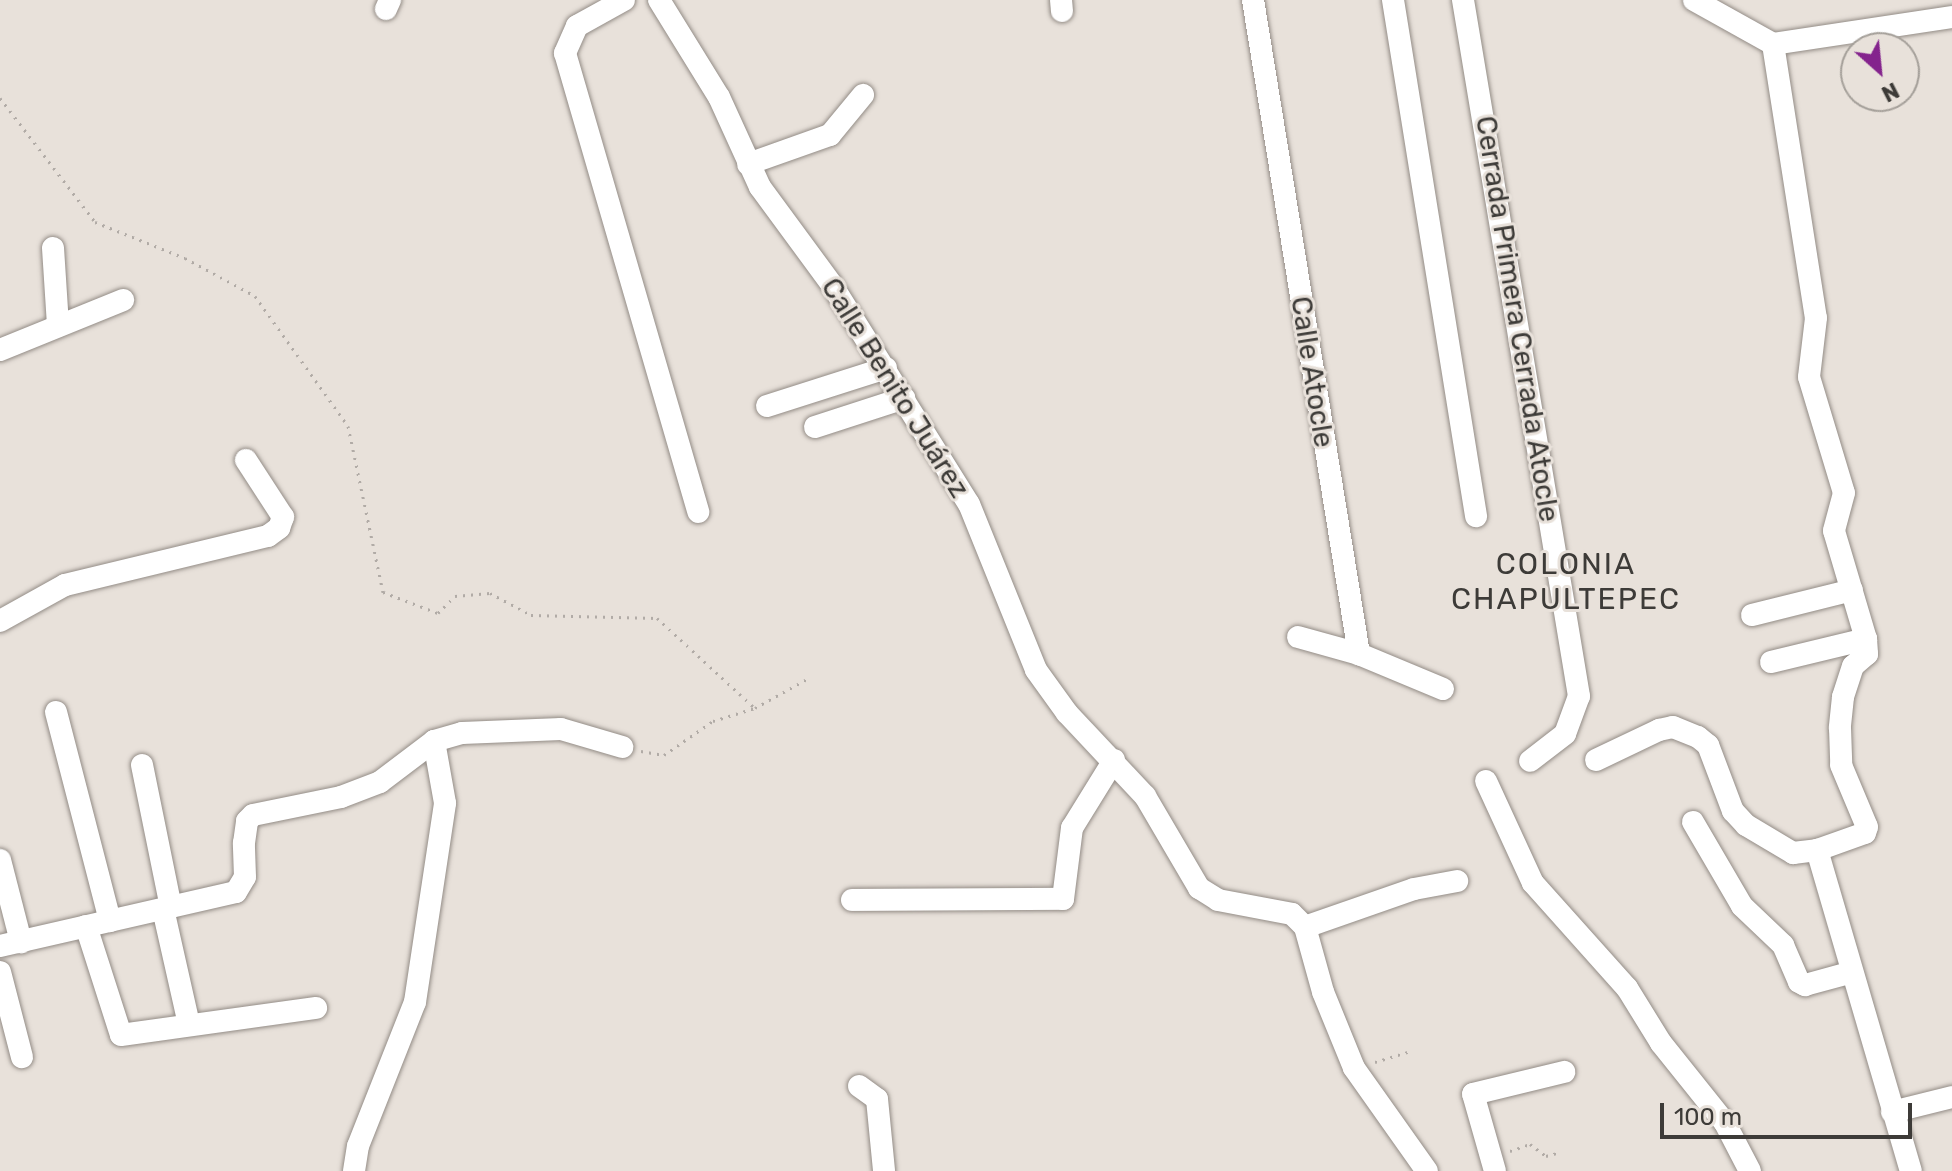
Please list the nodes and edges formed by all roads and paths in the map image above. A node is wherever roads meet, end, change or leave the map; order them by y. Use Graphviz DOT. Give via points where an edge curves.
graph roads {
  1 [pos="624,0"];
  2 [pos="659,0"];
  3 [pos="1253,0"];
  4 [pos="1393,0"];
  5 [pos="1463,0"];
  6 [pos="1694,0"];
  7 [pos="1713,6"];
  8 [pos="1952,17"];
  9 [pos="1773,44"];
  10 [pos="863,95"];
  11 [pos="0,98"];
  12 [pos="748,164"];
  13 [pos="53,248"];
  14 [pos="123,300"];
  15 [pos="58,326"];
  16 [pos="0,350"];
  17 [pos="886,368"];
  18 [pos="904,398"];
  19 [pos="767,406"];
  20 [pos="815,427"];
  21 [pos="246,460"];
  22 [pos="698,512"];
  23 [pos="1476,516"];
  24 [pos="1852,590"];
  25 [pos="1752,615"];
  26 [pos="0,621"];
  27 [pos="1298,637"];
  28 [pos="1866,639"];
  29 [pos="1359,654"];
  30 [pos="1771,662"];
  31 [pos="807,679"];
  32 [pos="1443,689"];
  33 [pos="755,708"];
  34 [pos="56,712"];
  35 [pos="434,741"];
  36 [pos="622,747"];
  37 [pos="1114,760"];
  38 [pos="1596,760"];
  39 [pos="1530,761"];
  40 [pos="142,765"];
  41 [pos="1486,781"];
  42 [pos="1693,822"];
  43 [pos="1817,850"];
  44 [pos="0,860"];
  45 [pos="1457,881"];
  46 [pos="852,900"];
  47 [pos="167,908"];
  48 [pos="110,921"];
  49 [pos="86,926"];
  50 [pos="1305,927"];
  51 [pos="10,944"];
  52 [pos="0,972"];
  53 [pos="1849,973"];
  54 [pos="316,1008"];
  55 [pos="189,1024"];
  56 [pos="1410,1051"];
  57 [pos="22,1057"];
  58 [pos="1354,1068"];
  59 [pos="1564,1072"];
  60 [pos="859,1086"];
  61 [pos="1952,1097"];
  62 [pos="1892,1112"];
  63 [pos="1557,1153"];
  64 [pos="1492,1164"];
  65 [pos="354,1171"];
  66 [pos="884,1171"];
  67 [pos="1427,1171"];
  68 [pos="1750,1171"];
  69 [pos="1911,1171"];
  1 -- 22 [label="street" via="577,26 565,53"];
  2 -- 12 [label="street, Calle Benito Juárez" via="719,97"];
  3 -- 29 [label="street, Calle Atocle"];
  4 -- 23 [label="street"];
  5 -- 39 [label="street, Cerrada Primera Cerrada Atocle" via="1579,696 1565,734"];
  6 -- 7 [label="street"];
  7 -- 9 [label="street"];
  8 -- 9 [label="street"];
  9 -- 24 [label="street" via="1816,318 1809,377 1844,493 1834,531"];
  10 -- 12 [label="street" via="830,135"];
  11 -- 33 [label="path" via="95,222 185,258 255,296 348,426 383,592 438,613 455,596 490,593 531,615 657,618"];
  12 -- 17 [label="street, Calle Benito Juárez"];
  13 -- 15 [label="street"];
  14 -- 15 [label="street"];
  15 -- 16 [label="street"];
  17 -- 18 [label="street, Calle Benito Juárez"];
  17 -- 19 [label="street"];
  18 -- 20 [label="street"];
  18 -- 37 [label="street, Calle Benito Juárez" via="969,504 1036,670"];
  21 -- 26 [label="street" via="283,517 268,536 65,585"];
  24 -- 25 [label="street"];
  24 -- 28 [label="street"];
  27 -- 29 [label="street"];
  28 -- 30 [label="street"];
  28 -- 43 [label="street" via="1867,654 1853,666 1843,697 1840,728 1841,765 1867,827 1865,833"];
  29 -- 32 [label="street"];
  31 -- 33 [label="path"];
  33 -- 36 [label="path" via="713,721 664,755"];
  34 -- 48 [label="street"];
  35 -- 36 [label="street" via="462,733 561,729"];
  35 -- 47 [label="street" via="380,782 341,797 253,815 247,821 242,886 236,892"];
  35 -- 65 [label="street" via="445,803 415,1002 358,1146"];
  37 -- 46 [label="street" via="1072,828 1063,899"];
  37 -- 50 [label="street, Calle Benito Juárez" via="1154,807 1199,888 1218,900 1292,914"];
  38 -- 43 [label="street" via="1659,730 1673,727 1698,737 1708,745 1733,811 1746,825 1793,853"];
  40 -- 47 [label="street"];
  41 -- 68 [label="street" via="1533,883 1627,988 1661,1043 1725,1123"];
  42 -- 53 [label="street" via="1742,906 1783,945 1799,982 1805,985"];
  43 -- 53 [label="street"];
  44 -- 51 [label="street"];
  45 -- 50 [label="street" via="1414,889"];
  47 -- 48 [label="street"];
  47 -- 55 [label="street"];
  48 -- 49 [label="street"];
  49 -- 51 [label="street"];
  49 -- 55 [label="street" via="121,1035"];
  50 -- 58 [label="street" via="1323,992"];
  52 -- 57 [label="street"];
  53 -- 62 [label="street"];
  54 -- 55 [label="street"];
  56 -- 58 [label="path"];
  58 -- 67 [label="street"];
  59 -- 64 [label="street" via="1473,1094"];
  60 -- 66 [label="street" via="877,1099"];
  61 -- 62 [label="street"];
  62 -- 69 [label="street"];
  63 -- 64 [label="path" via="1546,1156 1530,1144"];
}
